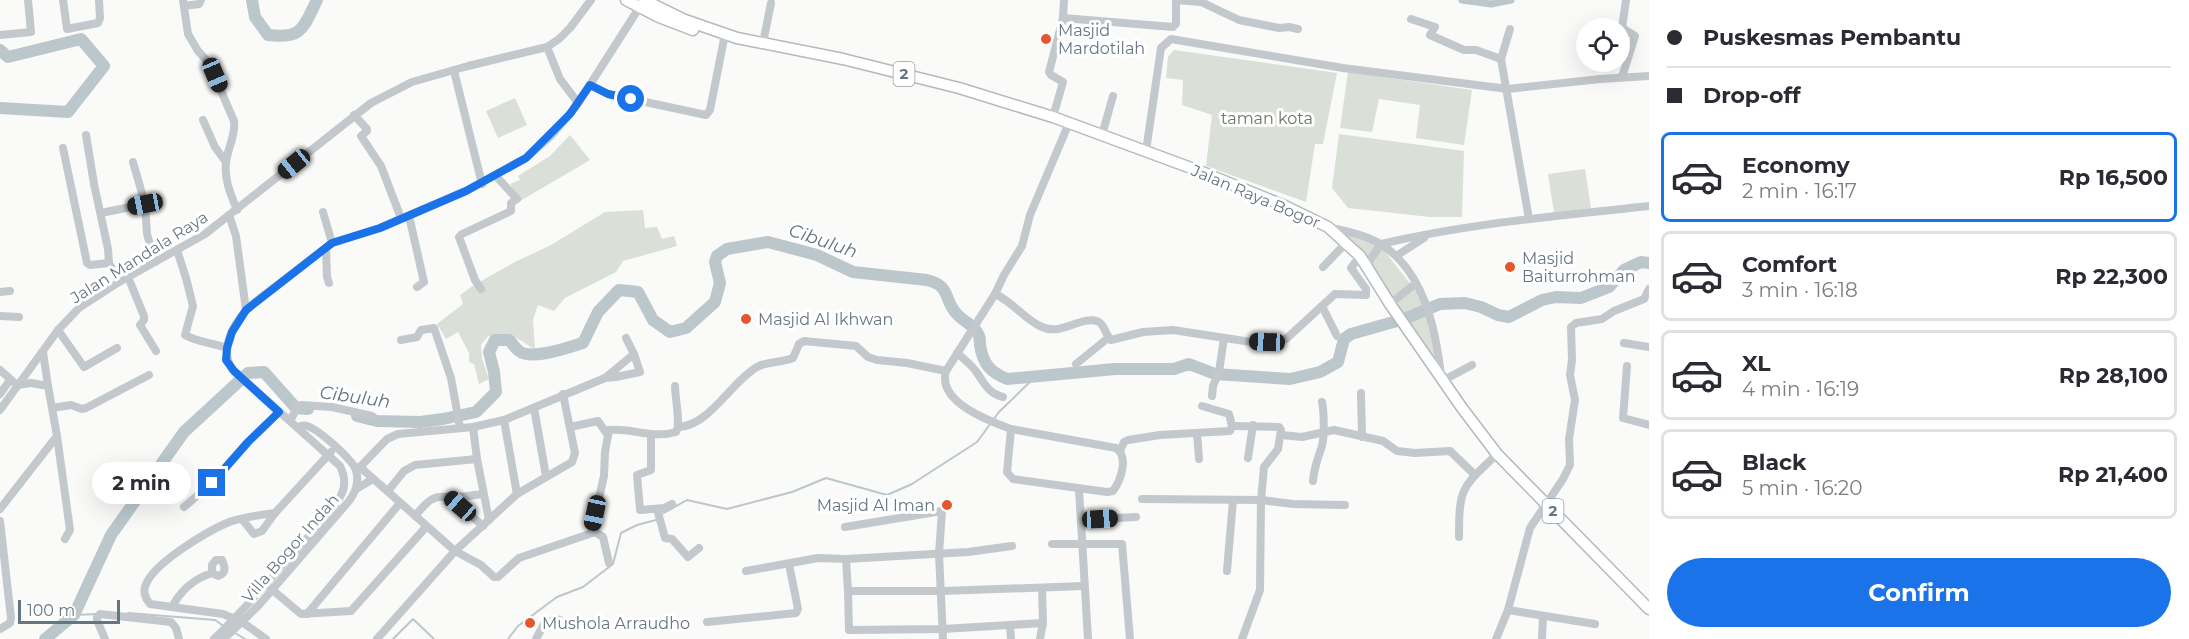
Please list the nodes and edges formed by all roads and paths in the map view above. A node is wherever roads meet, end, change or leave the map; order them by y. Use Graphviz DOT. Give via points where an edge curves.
graph roads {
  1 [pos="28,0"];
  2 [pos="63,0"];
  3 [pos="99,0"];
  4 [pos="201,0"];
  5 [pos="591,0"];
  6 [pos="626,0"];
  7 [pos="1064,0"];
  8 [pos="1176,0"];
  9 [pos="1626,0"];
  10 [pos="1201,1"];
  11 [pos="183,3"];
  12 [pos="771,3"];
  13 [pos="642,4"];
  14 [pos="1063,18"];
  15 [pos="1411,19"];
  16 [pos="1298,29"];
  17 [pos="1510,29"];
  18 [pos="0,35"];
  19 [pos="737,38"];
  20 [pos="724,39"];
  21 [pos="763,43"];
  22 [pos="547,47"];
  23 [pos="1502,59"];
  24 [pos="454,70"];
  25 [pos="1649,76"];
  26 [pos="1622,77"];
  27 [pos="590,85"];
  28 [pos="1508,89"];
  29 [pos="1113,96"];
  30 [pos="578,103"];
  31 [pos="354,115"];
  32 [pos="1053,117"];
  33 [pos="203,120"];
  34 [pos="1069,123"];
  35 [pos="86,135"];
  36 [pos="1102,135"];
  37 [pos="63,148"];
  38 [pos="1146,151"];
  39 [pos="133,162"];
  40 [pos="226,162"];
  41 [pos="496,176"];
  42 [pos="482,184"];
  43 [pos="145,204"];
  44 [pos="1649,206"];
  45 [pos="323,212"];
  46 [pos="100,213"];
  47 [pos="233,213"];
  48 [pos="405,217"];
  49 [pos="1529,219"];
  50 [pos="1328,227"];
  51 [pos="1428,235"];
  52 [pos="1346,243"];
  53 [pos="1381,244"];
  54 [pos="329,246"];
  55 [pos="177,250"];
  56 [pos="1396,256"];
  57 [pos="1363,261"];
  58 [pos="155,262"];
  59 [pos="109,263"];
  60 [pos="1323,267"];
  61 [pos="128,277"];
  62 [pos="119,282"];
  63 [pos="329,283"];
  64 [pos="1416,283"];
  65 [pos="417,287"];
  66 [pos="481,289"];
  67 [pos="1649,290"];
  68 [pos="10,291"];
  69 [pos="0,292"];
  70 [pos="995,294"];
  71 [pos="1322,306"];
  72 [pos="1392,307"];
  73 [pos="246,310"];
  74 [pos="0,316"];
  75 [pos="19,317"];
  76 [pos="58,330"];
  77 [pos="1336,336"];
  78 [pos="626,338"];
  79 [pos="1108,338"];
  80 [pos="1224,338"];
  81 [pos="401,340"];
  82 [pos="1624,343"];
  83 [pos="1649,346"];
  84 [pos="117,348"];
  85 [pos="227,348"];
  86 [pos="43,351"];
  87 [pos="156,351"];
  88 [pos="957,353"];
  89 [pos="634,354"];
  90 [pos="1076,364"];
  91 [pos="1472,364"];
  92 [pos="1627,366"];
  93 [pos="0,370"];
  94 [pos="946,371"];
  95 [pos="148,375"];
  96 [pos="605,378"];
  97 [pos="1442,378"];
  98 [pos="14,383"];
  99 [pos="48,386"];
  100 [pos="675,387"];
  101 [pos="1361,393"];
  102 [pos="0,394"];
  103 [pos="563,394"];
  104 [pos="1212,396"];
  105 [pos="1003,397"];
  106 [pos="1322,402"];
  107 [pos="1202,406"];
  108 [pos="52,408"];
  109 [pos="534,408"];
  110 [pos="0,410"];
  111 [pos="279,412"];
  112 [pos="372,416"];
  113 [pos="504,420"];
  114 [pos="294,424"];
  115 [pos="460,424"];
  116 [pos="1253,425"];
  117 [pos="1649,425"];
  118 [pos="1232,426"];
  119 [pos="473,427"];
  120 [pos="570,427"];
  121 [pos="679,427"];
  122 [pos="1011,429"];
  123 [pos="1197,433"];
  124 [pos="1322,433"];
  125 [pos="607,434"];
  126 [pos="651,435"];
  127 [pos="1281,435"];
  128 [pos="57,436"];
  129 [pos="1362,437"];
  130 [pos="336,447"];
  131 [pos="1120,451"];
  132 [pos="329,454"];
  133 [pos="1497,454"];
  134 [pos="1248,458"];
  135 [pos="477,459"];
  136 [pos="1199,459"];
  137 [pos="358,468"];
  138 [pos="1474,474"];
  139 [pos="546,476"];
  140 [pos="373,478"];
  141 [pos="1313,481"];
  142 [pos="356,489"];
  143 [pos="1079,489"];
  144 [pos="388,491"];
  145 [pos="483,494"];
  146 [pos="517,494"];
  147 [pos="451,498"];
  148 [pos="1142,499"];
  149 [pos="1233,500"];
  150 [pos="1261,500"];
  151 [pos="400,503"];
  152 [pos="672,504"];
  153 [pos="1547,504"];
  154 [pos="1345,505"];
  155 [pos="184,507"];
  156 [pos="0,509"];
  157 [pos="657,509"];
  158 [pos="275,513"];
  159 [pos="415,516"];
  160 [pos="1136,517"];
  161 [pos="242,519"];
  162 [pos="1081,520"];
  163 [pos="0,521"];
  164 [pos="486,523"];
  165 [pos="426,527"];
  166 [pos="845,527"];
  167 [pos="591,533"];
  168 [pos="1459,537"];
  169 [pos="65,539"];
  170 [pos="1052,544"];
  171 [pos="1082,544"];
  172 [pos="1012,546"];
  173 [pos="699,548"];
  174 [pos="455,551"];
  175 [pos="939,554"];
  176 [pos="846,559"];
  177 [pos="609,563"];
  178 [pos="789,564"];
  179 [pos="1227,571"];
  180 [pos="746,572"];
  181 [pos="212,573"];
  182 [pos="1084,586"];
  183 [pos="269,587"];
  184 [pos="1042,588"];
  185 [pos="848,591"];
  186 [pos="942,591"];
  187 [pos="172,607"];
  188 [pos="1649,609"];
  189 [pos="1508,610"];
  190 [pos="307,614"];
  191 [pos="1543,617"];
  192 [pos="239,620"];
  193 [pos="707,622"];
  194 [pos="566,623"];
  195 [pos="1043,623"];
  196 [pos="1595,624"];
  197 [pos="1010,625"];
  198 [pos="0,629"];
  199 [pos="943,629"];
  200 [pos="228,632"];
  201 [pos="105,639"];
  202 [pos="179,639"];
  203 [pos="214,639"];
  204 [pos="239,639"];
  205 [pos="266,639"];
  206 [pos="378,639"];
  207 [pos="536,639"];
  208 [pos="943,639"];
  209 [pos="1011,639"];
  210 [pos="1040,639"];
  211 [pos="1088,639"];
  212 [pos="1130,639"];
  213 [pos="1242,639"];
  214 [pos="1496,639"];
  215 [pos="1542,639"];
  1 -- 18 [label="street" via="30,32"];
  2 -- 3 [label="street" via="67,29 98,23"];
  4 -- 11 [label="street" via="199,4"];
  5 -- 22 [label="street, Jalan Mandala Raya" via="570,28"];
  6 -- 13 [label="highway, Jalan Raya Bogor / 2"];
  7 -- 14 [label="street"];
  8 -- 10 [label="street"];
  8 -- 14 [label="street" via="1175,27"];
  9 -- 26 [label="street" via="1621,26 1635,36"];
  10 -- 16 [label="street" via="1239,20"];
  11 -- 40 [label="street" via="189,34 209,63 234,121"];
  12 -- 21 [label="street"];
  13 -- 19 [label="highway, Jalan Raya Bogor / 2"];
  13 -- 20 [label="highway, Jalan Raya Bogor / 2" via="677,25"];
  13 -- 27 [label="street"];
  14 -- 32 [label="street" via="1049,72 1062,82"];
  15 -- 23 [label="street" via="1434,27 1430,35 1464,50"];
  17 -- 23 [label="street"];
  19 -- 20 [label="highway, Jalan Raya Bogor / 2"];
  19 -- 21 [label="highway, Jalan Raya Bogor / 2"];
  20 -- 27 [label="street" via="706,115 608,94"];
  21 -- 32 [label="highway, Jalan Raya Bogor / 2" via="843,58"];
  22 -- 24 [label="street, Jalan Mandala Raya"];
  22 -- 30 [label="street" via="560,79"];
  23 -- 28 [label="street"];
  24 -- 31 [label="street, Jalan Mandala Raya" via="412,82"];
  24 -- 42 [label="street"];
  25 -- 26 [label="street"];
  26 -- 28 [label="street"];
  27 -- 30 [label="street"];
  28 -- 38 [label="street" via="1343,68 1171,39 1161,48"];
  28 -- 49 [label="street"];
  29 -- 36 [label="street"];
  30 -- 41 [label="street" via="541,146"];
  31 -- 47 [label="street, Jalan Mandala Raya"];
  31 -- 48 [label="street" via="367,129 362,136"];
  32 -- 34 [label="highway, Jalan Raya Bogor / 2"];
  33 -- 40 [label="street"];
  34 -- 36 [label="highway, Jalan Raya Bogor / 2"];
  34 -- 70 [label="street" via="1030,215 1022,246"];
  35 -- 46 [label="street"];
  36 -- 38 [label="highway, Jalan Raya Bogor / 2"];
  37 -- 59 [label="street" via="87,263"];
  38 -- 50 [label="highway, Jalan Raya Bogor / 2"];
  39 -- 43 [label="street"];
  40 -- 47 [label="street"];
  41 -- 42 [label="street"];
  41 -- 66 [label="street" via="517,199 511,203 510,211 459,237"];
  42 -- 48 [label="street"];
  43 -- 46 [label="street"];
  43 -- 58 [label="street" via="147,234"];
  44 -- 49 [label="street"];
  45 -- 54 [label="street"];
  46 -- 59 [label="street"];
  47 -- 55 [label="street, Jalan Mandala Raya"];
  47 -- 73 [label="street"];
  48 -- 54 [label="street"];
  48 -- 65 [label="street" via="424,282"];
  49 -- 51 [label="street"];
  50 -- 52 [label="highway, Jalan Raya Bogor / 2"];
  50 -- 53 [label="street"];
  51 -- 53 [label="street"];
  51 -- 56 [label="street"];
  52 -- 57 [label="highway, Jalan Raya Bogor / 2"];
  52 -- 60 [label="street"];
  53 -- 56 [label="street"];
  53 -- 57 [label="street"];
  54 -- 63 [label="street"];
  54 -- 73 [label="street"];
  55 -- 58 [label="street, Jalan Mandala Raya"];
  55 -- 85 [label="street" via="193,306 185,335"];
  56 -- 64 [label="street"];
  57 -- 71 [label="street" via="1351,268 1366,295 1335,294"];
  57 -- 72 [label="highway, Jalan Raya Bogor / 2"];
  58 -- 61 [label="street, Jalan Mandala Raya"];
  59 -- 62 [label="street"];
  61 -- 62 [label="street, Jalan Mandala Raya"];
  61 -- 87 [label="street" via="144,316 140,325"];
  62 -- 76 [label="street, Jalan Mandala Raya" via="79,308"];
  64 -- 72 [label="street"];
  64 -- 97 [label="street" via="1432,322"];
  67 -- 153 [label="street" via="1644,299 1602,319 1571,327 1570,375 1575,402 1569,439 1570,465"];
  68 -- 69 [label="street"];
  70 -- 79 [label="street" via="1043,328 1056,330 1097,321"];
  70 -- 88 [label="street"];
  71 -- 77 [label="street"];
  71 -- 80 [label="street" via="1286,339 1267,342"];
  72 -- 97 [label="highway, Jalan Raya Bogor / 2"];
  73 -- 85 [label="street"];
  74 -- 75 [label="street"];
  76 -- 84 [label="street" via="84,367"];
  76 -- 86 [label="street, Jalan Mandala Raya"];
  78 -- 89 [label="street"];
  79 -- 80 [label="street" via="1173,330"];
  79 -- 90 [label="street"];
  80 -- 104 [label="street"];
  81 -- 115 [label="street" via="434,328 448,367"];
  82 -- 83 [label="street"];
  85 -- 111 [label="street, Villa Bogor Indah" via="226,360 234,371"];
  86 -- 98 [label="street, Jalan Mandala Raya"];
  86 -- 99 [label="street"];
  88 -- 94 [label="street"];
  88 -- 105 [label="street" via="972,366 986,388"];
  89 -- 96 [label="street"];
  89 -- 96 [label="street" via="640,372"];
  91 -- 97 [label="street"];
  92 -- 117 [label="street" via="1623,418"];
  93 -- 98 [label="street"];
  94 -- 121 [label="street" via="877,360 856,346 804,341 793,358 759,366 708,412"];
  94 -- 122 [label="street" via="945,382 955,399"];
  95 -- 108 [label="street" via="86,408"];
  96 -- 103 [label="street"];
  97 -- 133 [label="highway, Jalan Raya Bogor / 2"];
  98 -- 99 [label="street"];
  98 -- 102 [label="street"];
  98 -- 110 [label="street, Jalan Mandala Raya"];
  99 -- 108 [label="street"];
  100 -- 121 [label="street"];
  101 -- 129 [label="street"];
  103 -- 109 [label="street"];
  103 -- 120 [label="street"];
  106 -- 124 [label="street"];
  107 -- 118 [label="street" via="1229,414"];
  108 -- 128 [label="street"];
  109 -- 113 [label="street"];
  109 -- 139 [label="street"];
  111 -- 114 [label="street, Villa Bogor Indah"];
  111 -- 155 [label="street"];
  112 -- 114 [label="street" via="332,407 297,409"];
  113 -- 119 [label="street"];
  113 -- 146 [label="street"];
  114 -- 130 [label="street, Villa Bogor Indah" via="306,425"];
  114 -- 132 [label="street, Villa Bogor Indah"];
  115 -- 119 [label="street"];
  115 -- 137 [label="street" via="392,436"];
  116 -- 118 [label="street"];
  116 -- 127 [label="street" via="1279,427"];
  116 -- 134 [label="street"];
  118 -- 123 [label="street" via="1226,432"];
  119 -- 135 [label="street"];
  120 -- 125 [label="street" via="598,421"];
  120 -- 139 [label="street" via="574,458"];
  121 -- 126 [label="street" via="673,433"];
  122 -- 131 [label="street" via="1111,445"];
  122 -- 143 [label="street" via="1009,476"];
  123 -- 131 [label="street" via="1128,440"];
  123 -- 136 [label="street"];
  124 -- 127 [label="street"];
  124 -- 129 [label="street" via="1334,430"];
  124 -- 141 [label="street" via="1323,447 1314,465"];
  125 -- 126 [label="street" via="612,430"];
  125 -- 167 [label="street" via="604,476"];
  126 -- 157 [label="street" via="651,470 637,475 639,503 640,511"];
  127 -- 150 [label="street" via="1277,452 1264,466"];
  128 -- 156 [label="street"];
  128 -- 169 [label="street" via="70,530"];
  129 -- 138 [label="street" via="1383,441 1397,451 1450,451"];
  130 -- 132 [label="street"];
  130 -- 137 [label="street, Villa Bogor Indah"];
  131 -- 143 [label="street" via="1121,474 1113,491"];
  132 -- 158 [label="street"];
  132 -- 183 [label="street, Villa Bogor Indah" via="343,473 341,496"];
  133 -- 138 [label="street"];
  133 -- 153 [label="highway, Jalan Raya Bogor / 2"];
  135 -- 144 [label="street" via="415,465 404,471"];
  135 -- 145 [label="street"];
  137 -- 140 [label="street"];
  137 -- 142 [label="street, Villa Bogor Indah"];
  138 -- 168 [label="street" via="1461,498"];
  139 -- 146 [label="street"];
  140 -- 142 [label="street"];
  140 -- 144 [label="street"];
  142 -- 183 [label="street, Villa Bogor Indah"];
  143 -- 162 [label="street"];
  144 -- 151 [label="street"];
  145 -- 147 [label="street"];
  145 -- 164 [label="street"];
  146 -- 164 [label="street"];
  147 -- 159 [label="street" via="435,497"];
  147 -- 164 [label="street"];
  148 -- 149 [label="street"];
  149 -- 150 [label="street"];
  149 -- 179 [label="street"];
  150 -- 154 [label="street"];
  150 -- 213 [label="street" via="1260,590"];
  151 -- 159 [label="street"];
  151 -- 190 [label="street"];
  152 -- 157 [label="street"];
  153 -- 188 [label="highway, Jalan Raya Bogor / 2"];
  153 -- 189 [label="street" via="1530,528"];
  157 -- 173 [label="street" via="665,538 672,538 688,557"];
  158 -- 161 [label="street"];
  158 -- 161 [label="street" via="256,534"];
  159 -- 165 [label="street"];
  160 -- 162 [label="street"];
  161 -- 187 [label="street" via="223,525 182,549 151,576 145,585 147,599 155,606"];
  162 -- 171 [label="street"];
  163 -- 198 [label="street" via="11,618"];
  164 -- 174 [label="street"];
  165 -- 174 [label="street"];
  165 -- 190 [label="street" via="355,609"];
  166 -- 175 [label="street" via="942,511"];
  167 -- 174 [label="street" via="519,558 498,577"];
  167 -- 177 [label="street" via="603,537"];
  170 -- 171 [label="street"];
  171 -- 182 [label="street"];
  171 -- 212 [label="street" via="1123,546"];
  172 -- 175 [label="street"];
  174 -- 206 [label="street"];
  175 -- 176 [label="street"];
  175 -- 186 [label="street"];
  176 -- 178 [label="street" via="830,557"];
  176 -- 185 [label="street"];
  178 -- 180 [label="street"];
  178 -- 193 [label="street" via="796,613"];
  181 -- 187 [label="street" via="186,587"];
  182 -- 184 [label="street"];
  182 -- 211 [label="street"];
  183 -- 190 [label="street" via="296,611"];
  183 -- 192 [label="street, Villa Bogor Indah"];
  184 -- 186 [label="street"];
  184 -- 195 [label="street"];
  185 -- 186 [label="street"];
  185 -- 199 [label="street" via="849,630"];
  186 -- 199 [label="street"];
  187 -- 192 [label="street"];
  189 -- 191 [label="street"];
  189 -- 214 [label="street"];
  191 -- 196 [label="street"];
  191 -- 215 [label="street"];
  192 -- 200 [label="street, Villa Bogor Indah"];
  192 -- 205 [label="street"];
  194 -- 207 [label="street" via="557,619 544,624"];
  195 -- 197 [label="street"];
  195 -- 210 [label="street"];
  197 -- 199 [label="street"];
  197 -- 209 [label="street"];
  199 -- 208 [label="street"];
  200 -- 203 [label="street, Villa Bogor Indah"];
  200 -- 204 [label="street"];
  201 -- 202 [label="street" via="96,617 100,614 171,622"];
}
